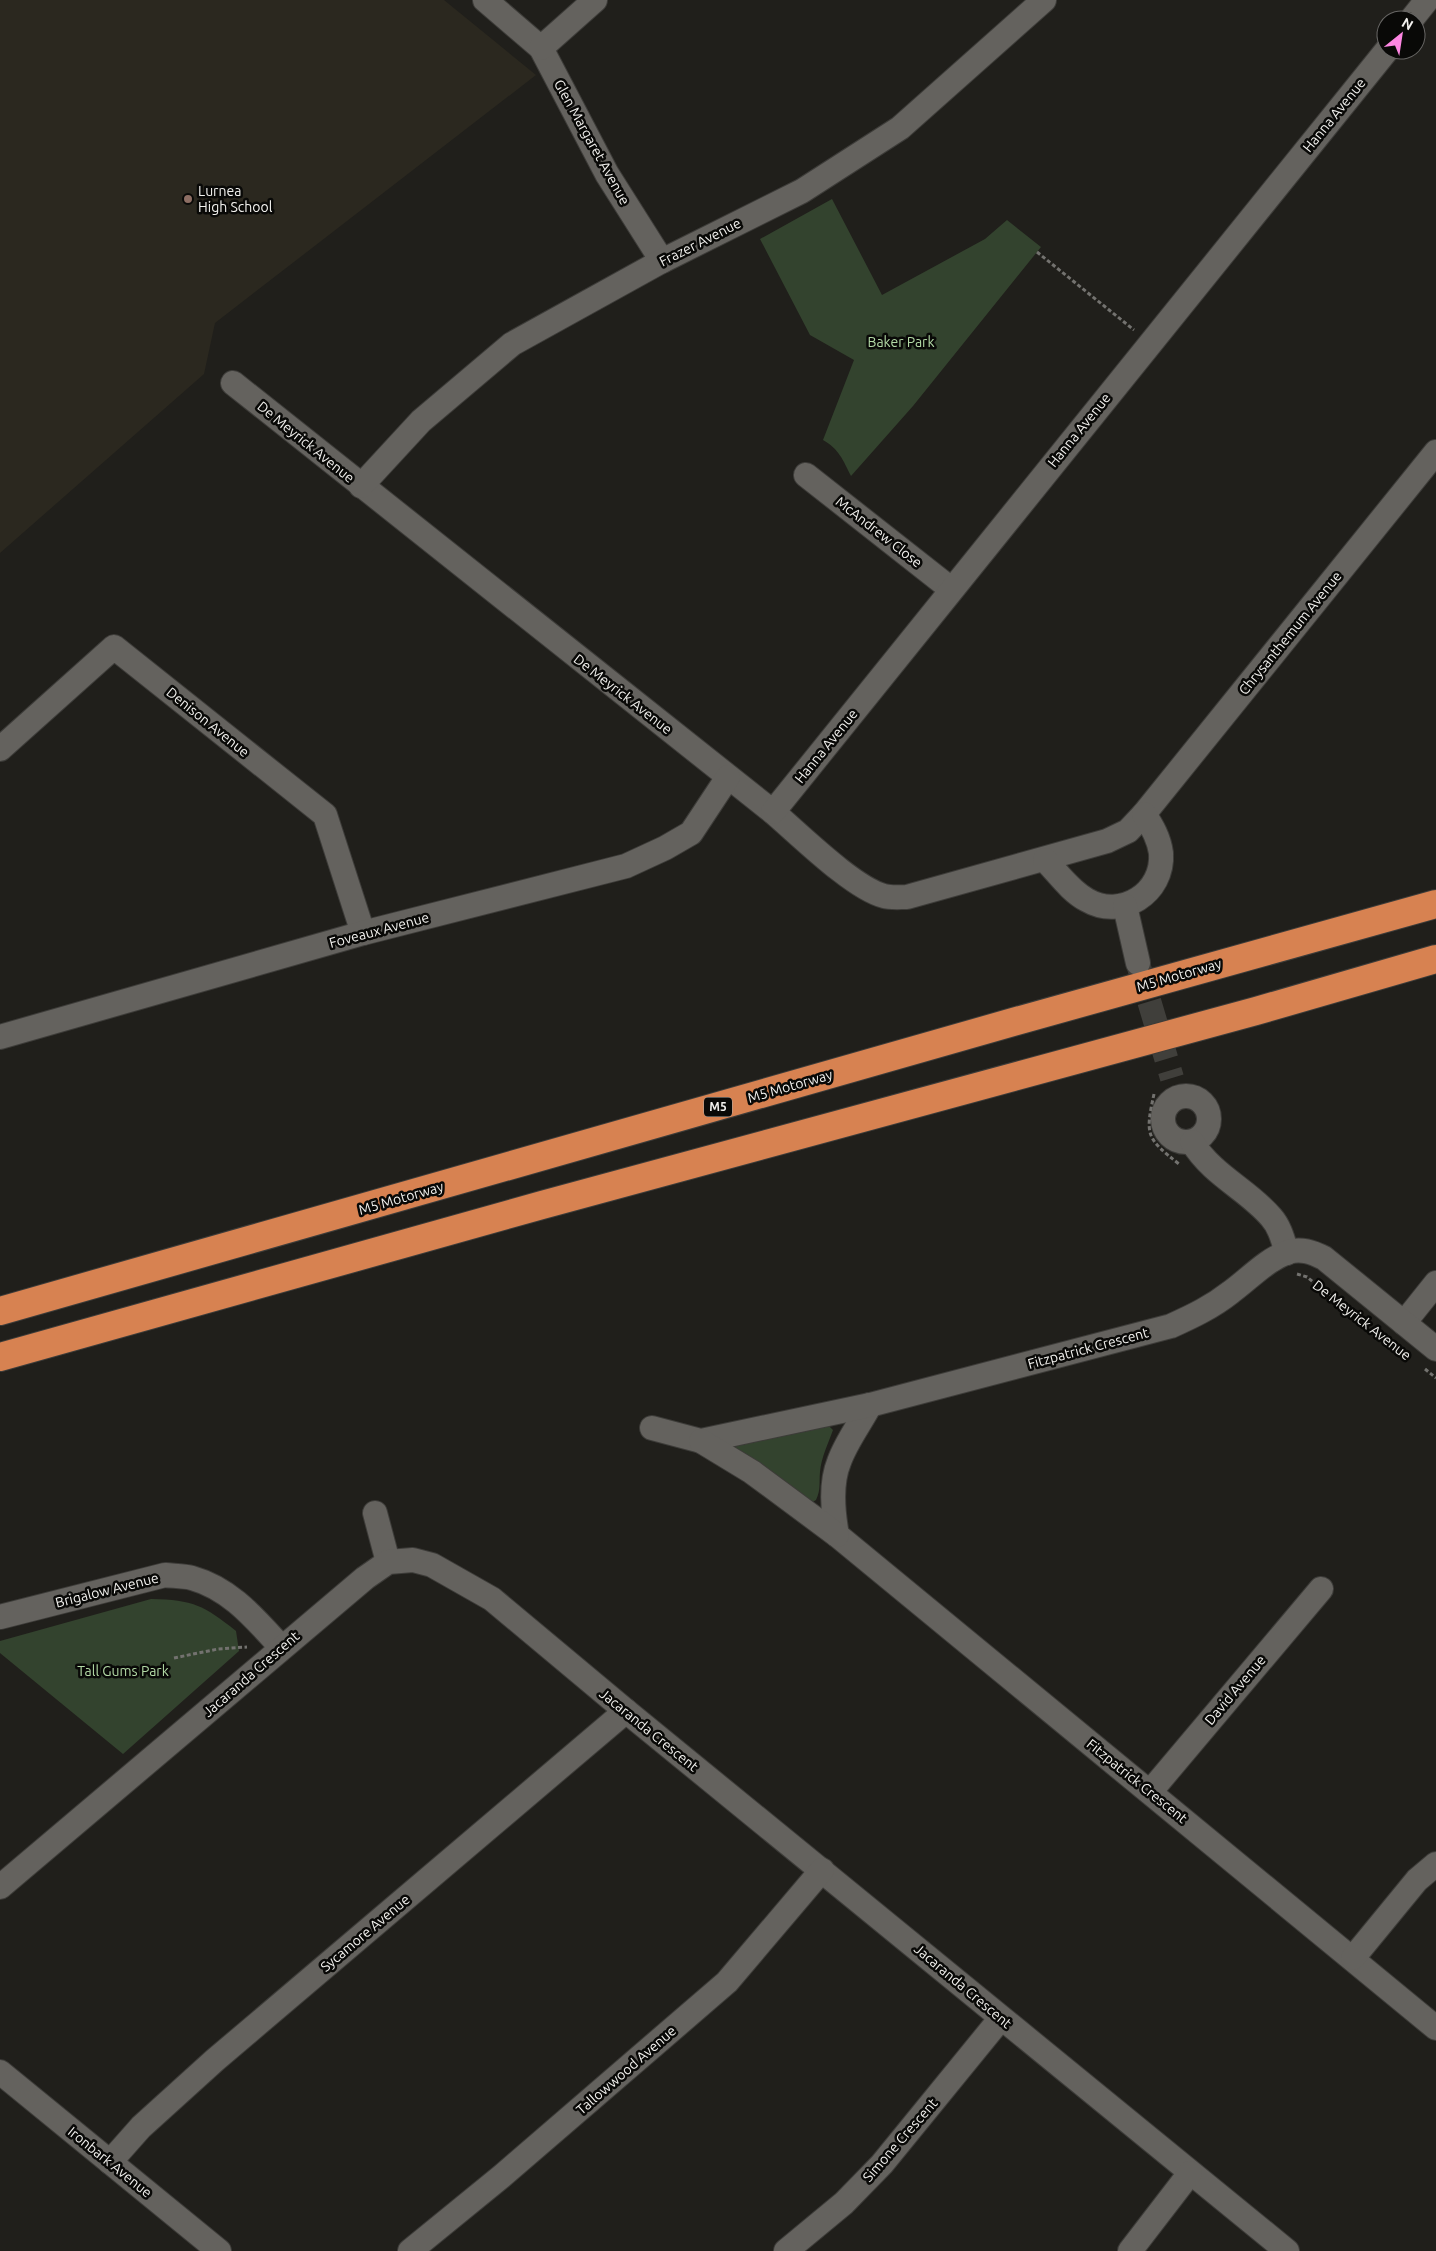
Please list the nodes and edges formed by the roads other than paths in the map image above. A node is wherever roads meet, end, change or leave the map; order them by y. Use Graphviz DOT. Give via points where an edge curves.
graph roads {
  1 [pos="484,0"];
  2 [pos="595,0"];
  3 [pos="1044,0"];
  4 [pos="1427,0"];
  5 [pos="1419,10"];
  6 [pos="540,48"];
  7 [pos="1379,60"];
  8 [pos="662,260"];
  9 [pos="233,384"];
  10 [pos="1436,452"];
  11 [pos="806,475"];
  12 [pos="361,486"];
  13 [pos="951,589"];
  14 [pos="0,749"];
  15 [pos="728,777"];
  16 [pos="773,812"];
  17 [pos="1144,814"];
  18 [pos="1107,842"];
  19 [pos="1045,860"];
  20 [pos="1436,904"];
  21 [pos="1125,906"];
  22 [pos="363,933"];
  23 [pos="1436,959"];
  24 [pos="1138,963"];
  25 [pos="0,1038"];
  26 [pos="1192,1142"];
  27 [pos="1287,1252"];
  28 [pos="1436,1283"];
  29 [pos="0,1311"];
  30 [pos="1404,1323"];
  31 [pos="0,1357"];
  32 [pos="1428,1358"];
  33 [pos="870,1405"];
  34 [pos="652,1428"];
  35 [pos="701,1441"];
  36 [pos="375,1513"];
  37 [pos="837,1535"];
  38 [pos="388,1562"];
  39 [pos="1321,1590"];
  40 [pos="0,1617"];
  41 [pos="280,1647"];
  42 [pos="626,1711"];
  43 [pos="1150,1792"];
  44 [pos="1436,1864"];
  45 [pos="822,1870"];
  46 [pos="0,1887"];
  47 [pos="1353,1958"];
  48 [pos="1002,2018"];
  49 [pos="1436,2028"];
  50 [pos="0,2072"];
  51 [pos="110,2162"];
  52 [pos="1190,2173"];
  53 [pos="219,2251"];
  54 [pos="410,2251"];
  55 [pos="786,2251"];
  56 [pos="1130,2251"];
  57 [pos="1287,2251"];
  1 -- 6 [label="street"];
  2 -- 6 [label="street"];
  3 -- 8 [label="street, Frazer Avenue" via="900,128 802,191"];
  4 -- 5 [label="street"];
  6 -- 8 [label="street, Glen Margaret Avenue" via="607,174"];
  7 -- 13 [label="street, Hanna Avenue"];
  8 -- 12 [label="street, Frazer Avenue" via="512,344 421,420"];
  9 -- 12 [label="street, De Meyrick Avenue"];
  10 -- 17 [label="street, Chrysanthemum Avenue"];
  11 -- 13 [label="street, McAndrew Close"];
  12 -- 15 [label="street, De Meyrick Avenue"];
  13 -- 16 [label="street, Hanna Avenue"];
  14 -- 22 [label="street, Denison Avenue" via="114,647 325,815"];
  15 -- 16 [label="street, De Meyrick Avenue"];
  15 -- 22 [label="street, Foveaux Avenue" via="691,833 626,866"];
  16 -- 19 [label="street, De Meyrick Avenue" via="859,884 884,896 907,897"];
  17 -- 18 [label="street, Chrysanthemum Avenue" via="1128,831"];
  17 -- 21 [label="street" via="1159,844 1158,872 1146,892 1133,904"];
  18 -- 19 [label="street, De Meyrick Avenue"];
  19 -- 21 [label="street" via="1087,901"];
  20 -- 29 [label="highway, M5 Motorway / M5"];
  21 -- 24 [label="street"];
  22 -- 25 [label="street, Foveaux Avenue"];
  23 -- 31 [label="highway"];
  26 -- 26 [label="street" via="1176,1141 1165,1130 1164,1114 1172,1101 1175,1087 1200,1101 1209,1113 1208,1128"];
  26 -- 27 [label="street" via="1212,1167 1271,1217"];
  27 -- 30 [label="street, De Meyrick Avenue" via="1306,1250 1324,1258"];
  27 -- 33 [label="street, Fitzpatrick Crescent" via="1270,1261 1203,1312 1171,1326"];
  28 -- 30 [label="street"];
  30 -- 32 [label="street, De Meyrick Avenue"];
  33 -- 35 [label="street, Fitzpatrick Crescent"];
  33 -- 37 [label="street" via="836,1470 834,1519"];
  34 -- 35 [label="street, Fitzpatrick Crescent"];
  35 -- 37 [label="street, Fitzpatrick Crescent" via="752,1472"];
  36 -- 38 [label="street"];
  37 -- 43 [label="street, Fitzpatrick Crescent"];
  38 -- 41 [label="street, Jacaranda Crescent"];
  38 -- 42 [label="street, Jacaranda Crescent" via="413,1560 432,1565 492,1600"];
  39 -- 43 [label="street, David Avenue"];
  40 -- 41 [label="street, Brigalow Avenue" via="165,1575 191,1578 220,1589 243,1607"];
  41 -- 46 [label="street, Jacaranda Crescent"];
  42 -- 45 [label="street, Jacaranda Crescent"];
  42 -- 51 [label="street, Sycamore Avenue" via="215,2060 141,2127"];
  43 -- 47 [label="street, Fitzpatrick Crescent"];
  44 -- 47 [label="street" via="1417,1880"];
  45 -- 48 [label="street, Jacaranda Crescent"];
  45 -- 54 [label="street, Tallowwood Avenue" via="728,1982"];
  47 -- 49 [label="street, Fitzpatrick Crescent"];
  48 -- 52 [label="street, Jacaranda Crescent"];
  48 -- 55 [label="street, Simone Crescent" via="882,2164 844,2203"];
  50 -- 51 [label="street, Ironbark Avenue"];
  51 -- 53 [label="street, Ironbark Avenue"];
  52 -- 56 [label="street"];
  52 -- 57 [label="street, Jacaranda Crescent"];
}
